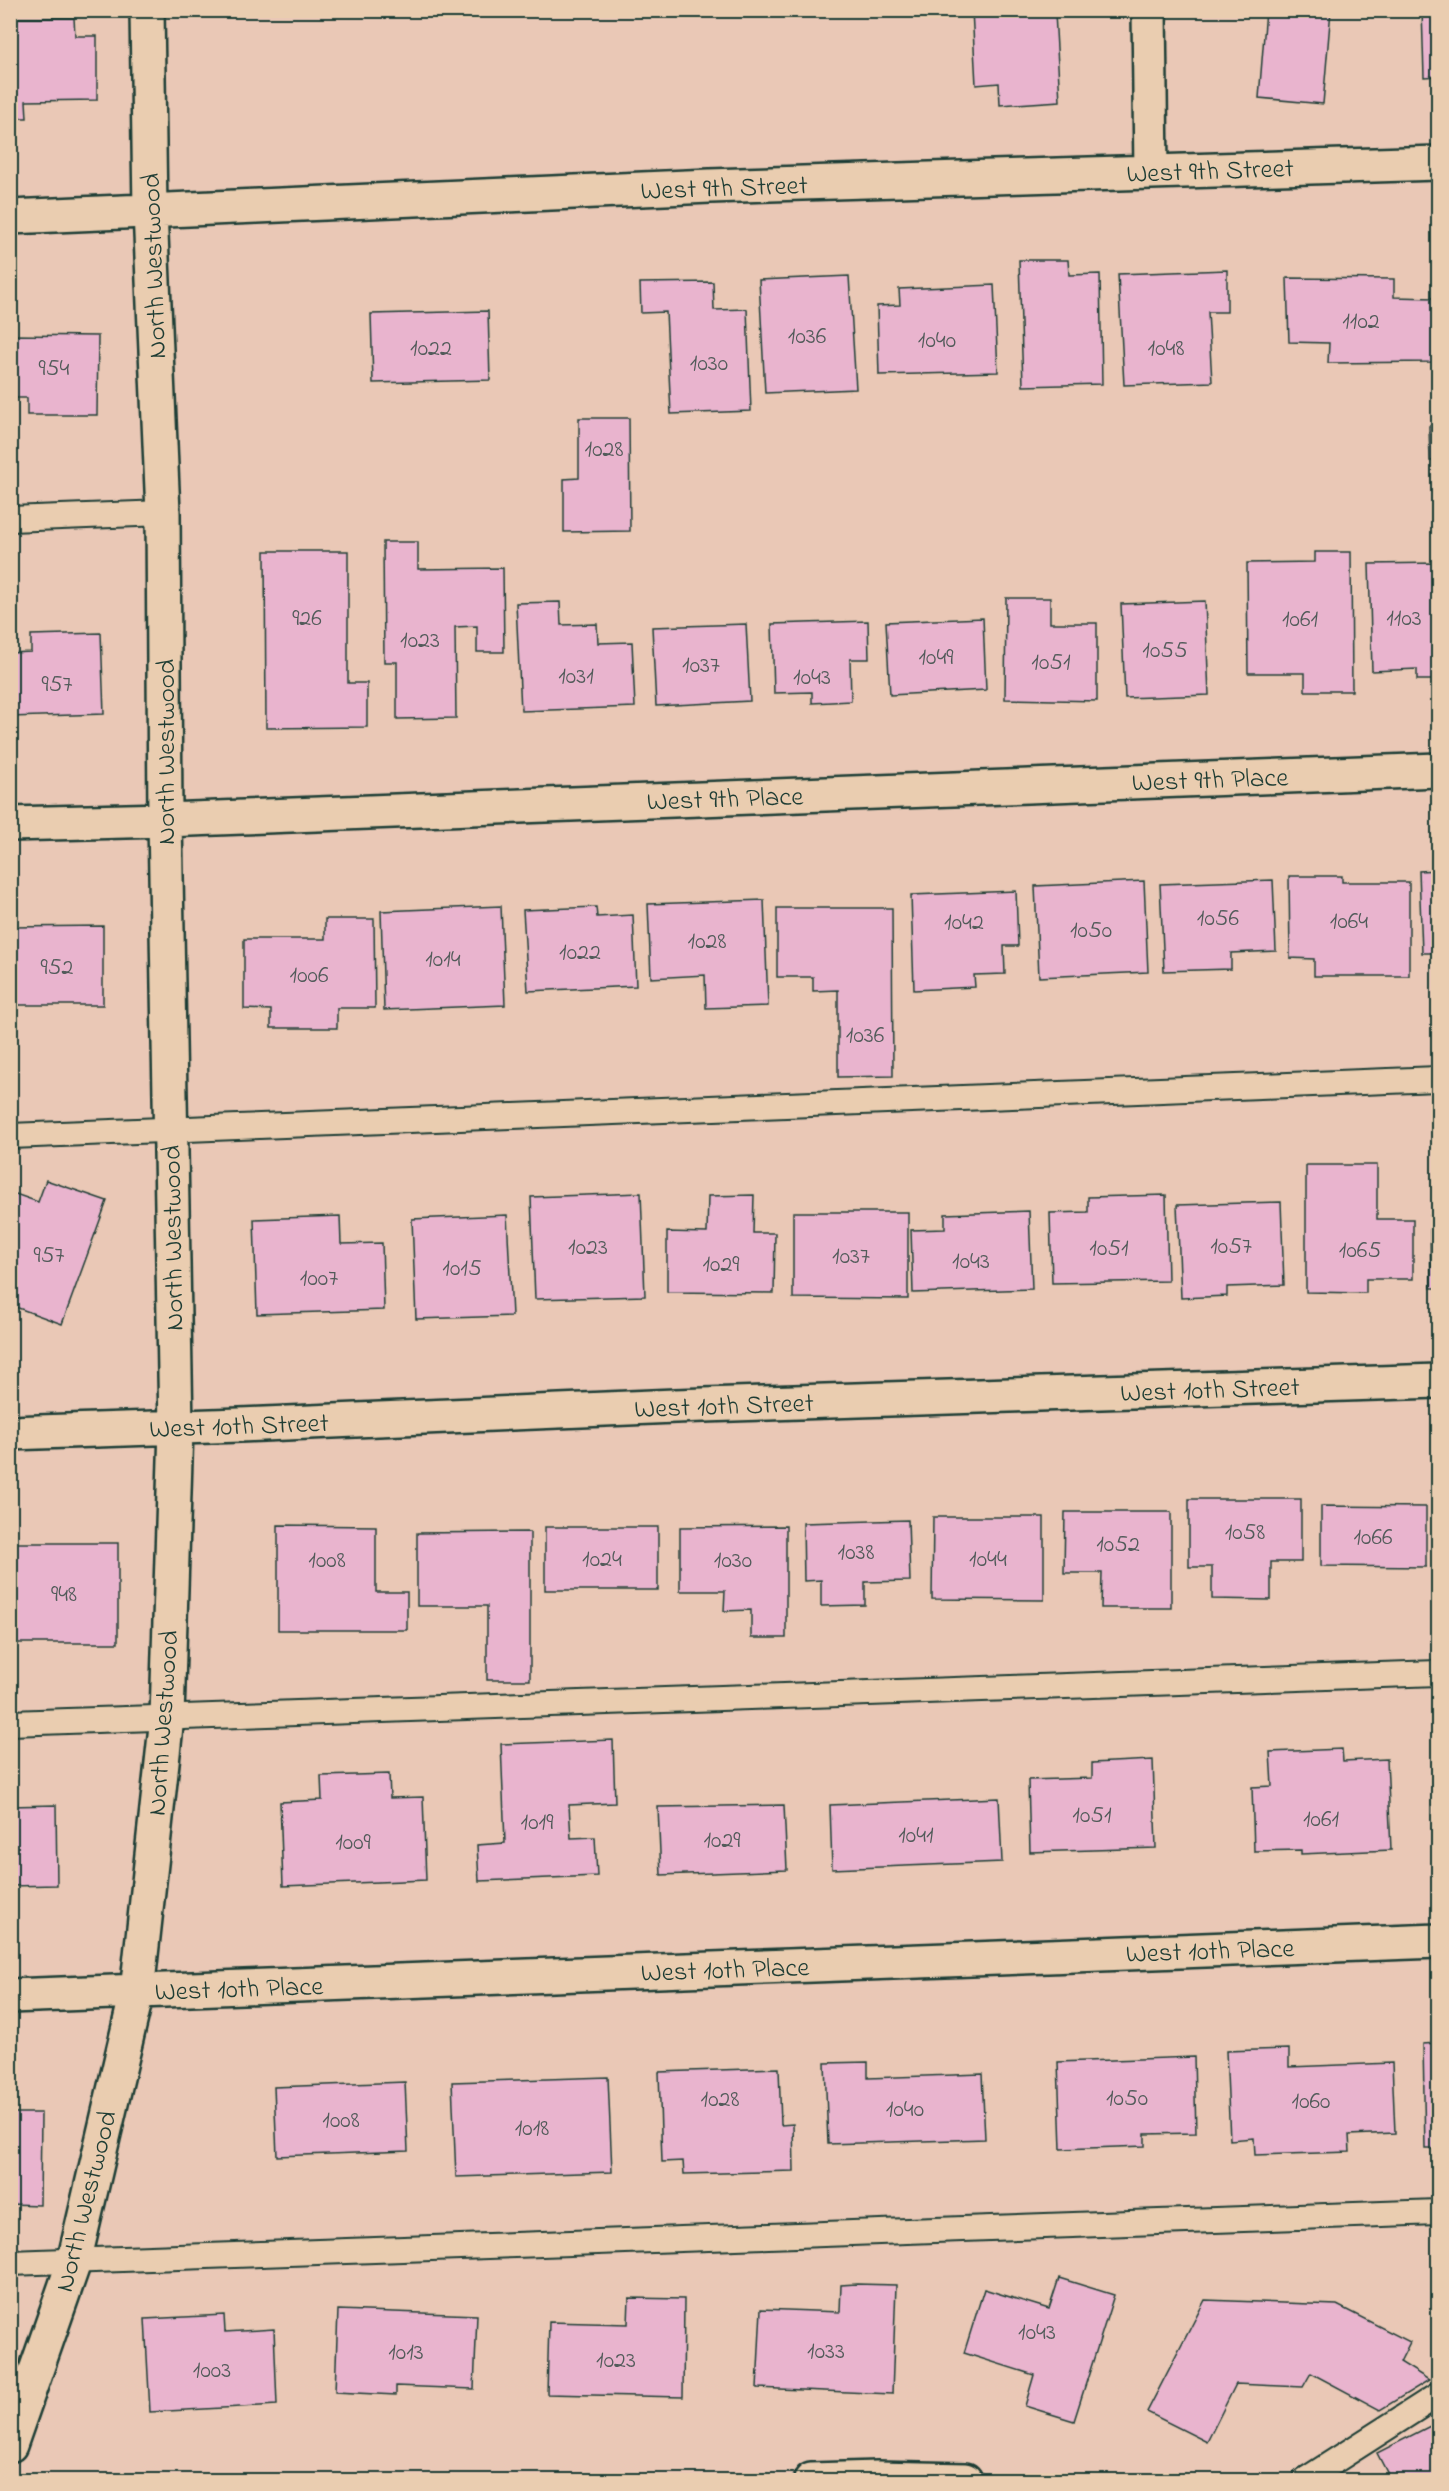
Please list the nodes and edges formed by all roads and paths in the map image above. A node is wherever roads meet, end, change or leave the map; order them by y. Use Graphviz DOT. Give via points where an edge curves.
graph roads {
  1 [pos="147,10"];
  2 [pos="1149,10"];
  3 [pos="1438,163"];
  4 [pos="1151,172"];
  5 [pos="150,211"];
  6 [pos="10,217"];
  7 [pos="163,513"];
  8 [pos="10,519"];
  9 [pos="1438,770"];
  10 [pos="165,820"];
  11 [pos="10,824"];
  12 [pos="1438,1079"];
  13 [pos="170,1129"];
  14 [pos="10,1136"];
  15 [pos="1438,1381"];
  16 [pos="176,1428"];
  17 [pos="10,1433"];
  18 [pos="1438,1673"];
  19 [pos="167,1717"];
  20 [pos="10,1723"];
  21 [pos="1438,1941"];
  22 [pos="138,1992"];
  23 [pos="10,1996"];
  24 [pos="1438,2212"];
  25 [pos="74,2262"];
  26 [pos="10,2263"];
  27 [pos="1438,2395"];
  28 [pos="10,2445"];
  29 [pos="811,2481"];
  30 [pos="965,2481"];
  31 [pos="1305,2481"];
  1 -- 5 [label="street, North Westwood"];
  2 -- 4 [label="street"];
  3 -- 4 [label="street, West 9th Street"];
  4 -- 5 [label="street, West 9th Street" via="710,186"];
  5 -- 6 [label="street, West 9th Street"];
  5 -- 7 [label="street, North Westwood"];
  7 -- 8 [label="lane"];
  7 -- 10 [label="street, North Westwood"];
  9 -- 10 [label="street, West 9th Place"];
  10 -- 11 [label="street, West 9th Place"];
  10 -- 13 [label="street, North Westwood"];
  12 -- 13 [label="lane"];
  13 -- 14 [label="lane"];
  13 -- 16 [label="street, North Westwood"];
  15 -- 16 [label="street, West 10th Street" via="675,1406"];
  16 -- 17 [label="street, West 10th Street"];
  16 -- 19 [label="street, North Westwood"];
  18 -- 19 [label="lane"];
  19 -- 20 [label="lane"];
  19 -- 22 [label="street, North Westwood"];
  21 -- 22 [label="street, West 10th Place"];
  22 -- 23 [label="street, West 10th Place"];
  22 -- 25 [label="street, North Westwood"];
  24 -- 25 [label="lane"];
  25 -- 26 [label="lane"];
  25 -- 28 [label="street, North Westwood"];
  27 -- 31 [label="lane"];
  29 -- 30 [label="street"];
}
